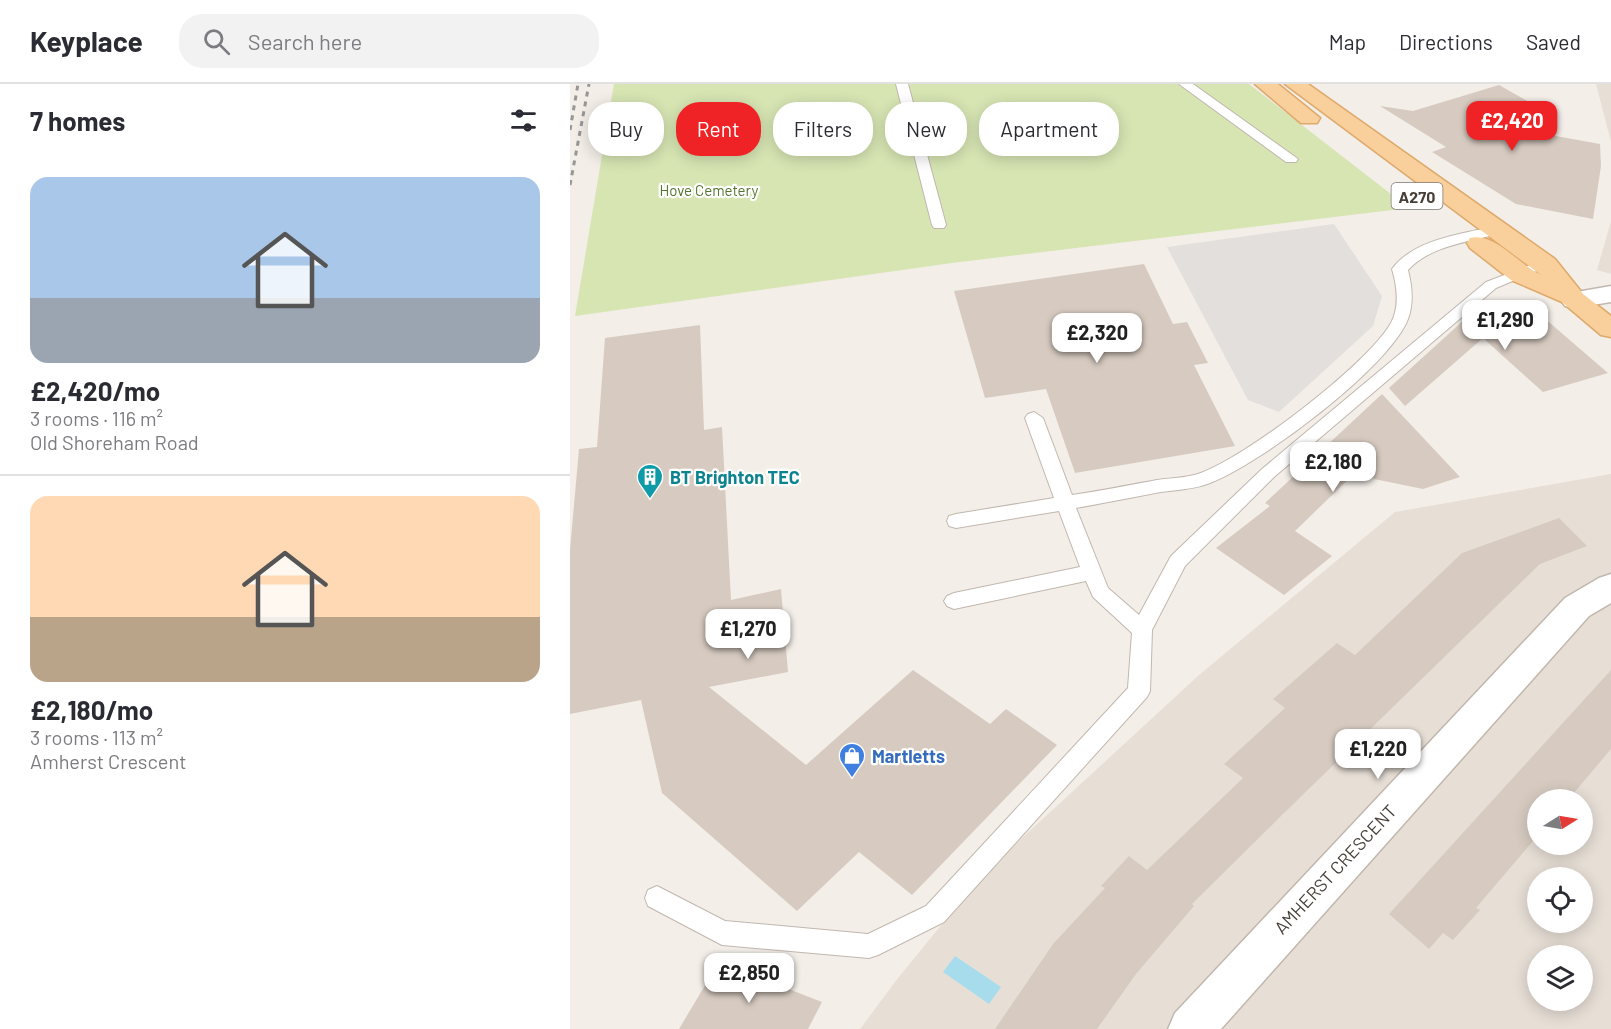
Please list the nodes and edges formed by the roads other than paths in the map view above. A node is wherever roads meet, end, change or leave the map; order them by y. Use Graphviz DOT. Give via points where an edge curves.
graph roads {
  1 [pos="902,84"];
  2 [pos="1185,84"];
  3 [pos="1265,84"];
  4 [pos="1295,84"];
  5 [pos="1291,159"];
  6 [pos="939,225"];
  7 [pos="1496,230"];
  8 [pos="1472,237"];
  9 [pos="1546,264"];
  10 [pos="1520,275"];
  11 [pos="1611,294"];
  12 [pos="1574,300"];
  13 [pos="1611,329"];
  14 [pos="1034,418"];
  15 [pos="1065,503"];
  16 [pos="956,521"];
  17 [pos="1093,572"];
  18 [pos="1611,587"];
  19 [pos="954,601"];
  20 [pos="1142,630"];
  21 [pos="657,898"];
  22 [pos="1191,1029"];
  1 -- 6 [label="lane"];
  2 -- 5 [label="lane"];
  3 -- 8 [label="main road, A270"];
  4 -- 7 [label="main road, A270"];
  7 -- 8 [label="lane"];
  7 -- 9 [label="main road, A270"];
  8 -- 10 [label="main road, A270"];
  8 -- 15 [label="lane" via="1422,251 1406,260 1400,269 1406,292 1401,315 1377,353 1261,447 1205,478"];
  9 -- 10 [label="lane"];
  9 -- 12 [label="main road, A270"];
  10 -- 12 [label="main road, A270"];
  10 -- 20 [label="lane" via="1491,285 1268,473 1178,561"];
  11 -- 12 [label="street"];
  12 -- 13 [label="main road, A270"];
  14 -- 15 [label="lane"];
  15 -- 16 [label="lane"];
  15 -- 17 [label="lane"];
  17 -- 19 [label="lane"];
  17 -- 20 [label="lane" via="1101,592"];
  18 -- 22 [label="street, AMHERST CRESCENT" via="1577,607"];
  20 -- 21 [label="lane" via="1138,691 935,914 869,946 722,933"];
}
